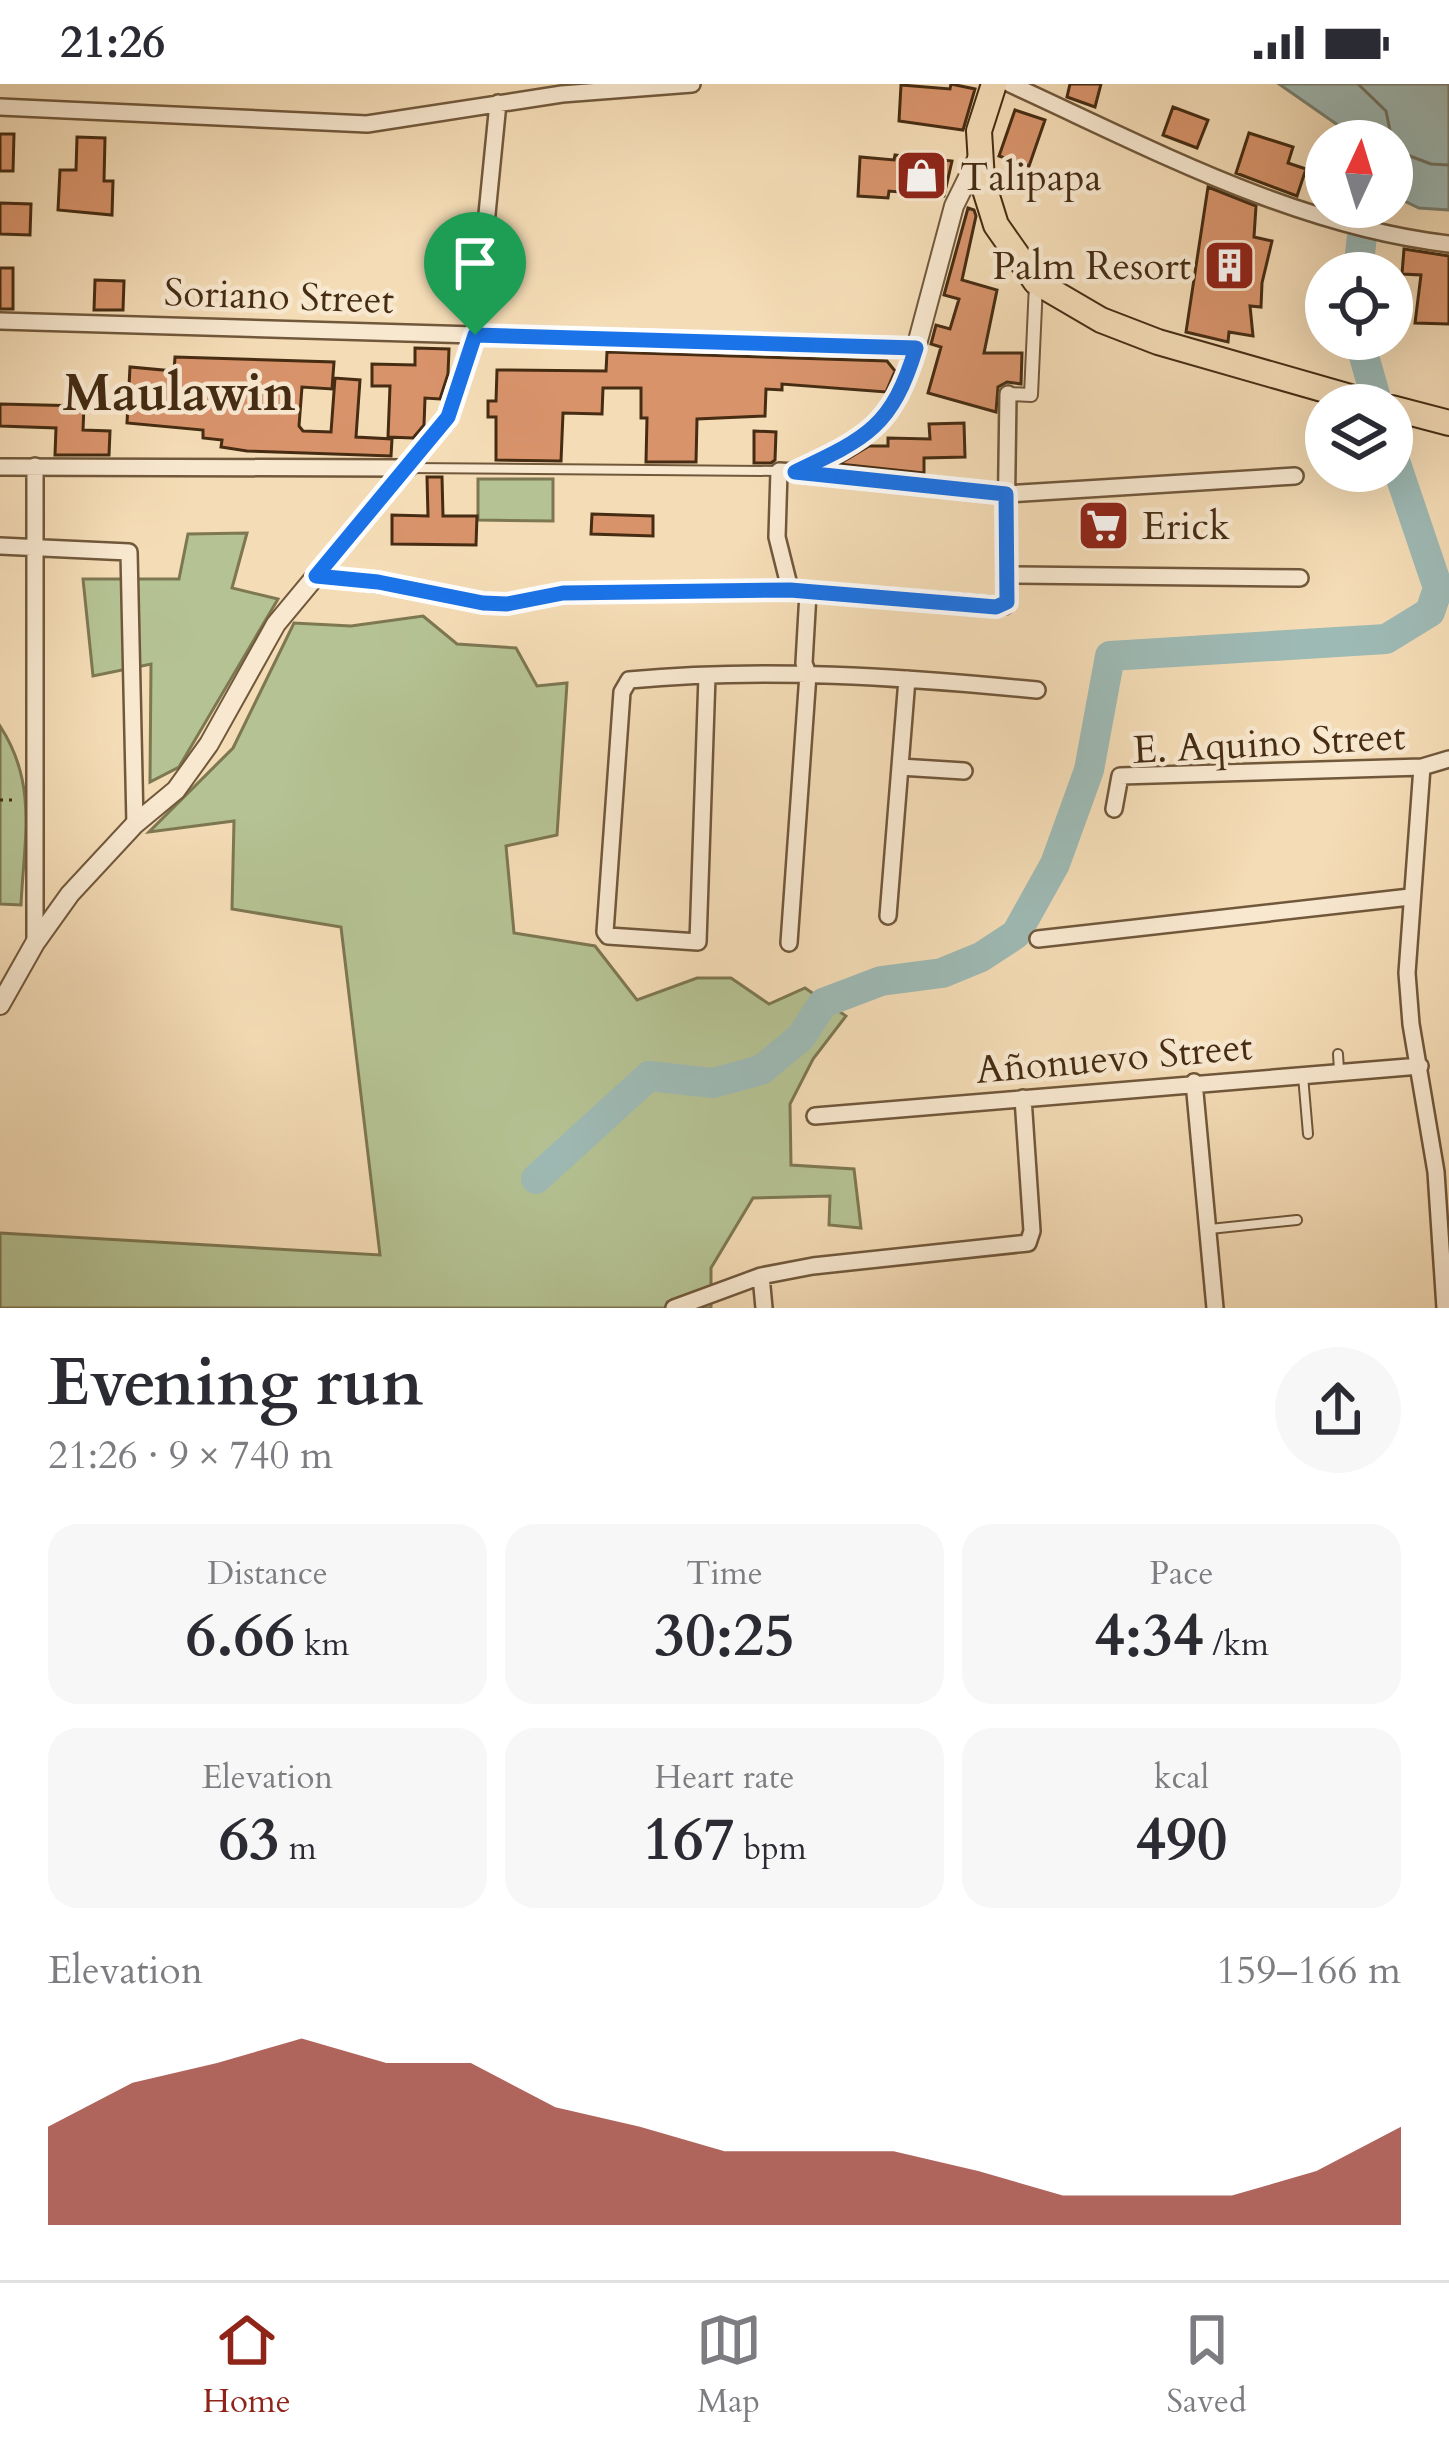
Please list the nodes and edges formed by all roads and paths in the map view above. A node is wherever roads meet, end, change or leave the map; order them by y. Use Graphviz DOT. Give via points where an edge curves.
graph roads {
  1 [pos="692,84"];
  2 [pos="994,84"];
  3 [pos="1010,84"];
  4 [pos="638,86"];
  5 [pos="498,103"];
  6 [pos="0,107"];
  7 [pos="979,155"];
  8 [pos="1449,244"];
  9 [pos="1036,283"];
  10 [pos="0,320"];
  11 [pos="475,335"];
  12 [pos="916,348"];
  13 [pos="1305,384"];
  14 [pos="1008,394"];
  15 [pos="1413,414"];
  16 [pos="1449,423"];
  17 [pos="35,466"];
  18 [pos="0,467"];
  19 [pos="409,468"];
  20 [pos="787,471"];
  21 [pos="1295,476"];
  22 [pos="1006,494"];
  23 [pos="0,546"];
  24 [pos="38,549"];
  25 [pos="1008,574"];
  26 [pos="316,576"];
  27 [pos="1300,578"];
  28 [pos="790,590"];
  29 [pos="808,593"];
  30 [pos="808,674"];
  31 [pos="707,676"];
  32 [pos="907,679"];
  33 [pos="1037,690"];
  34 [pos="1449,759"];
  35 [pos="900,767"];
  36 [pos="1422,767"];
  37 [pos="964,771"];
  38 [pos="1114,809"];
  39 [pos="135,824"];
  40 [pos="1410,897"];
  41 [pos="888,916"];
  42 [pos="1038,939"];
  43 [pos="789,943"];
  44 [pos="35,944"];
  45 [pos="0,1006"];
  46 [pos="1338,1054"];
  47 [pos="1420,1066"];
  48 [pos="1339,1072"];
  49 [pos="1303,1074"];
  50 [pos="1194,1082"];
  51 [pos="1023,1098"];
  52 [pos="814,1116"];
  53 [pos="1307,1134"];
  54 [pos="1297,1220"];
  55 [pos="1209,1229"];
  56 [pos="761,1276"];
  57 [pos="674,1308"];
  58 [pos="764,1308"];
  59 [pos="1216,1308"];
  60 [pos="1445,1308"];
  1 -- 4 [label="street"];
  2 -- 7 [label="main road"];
  3 -- 8 [label="street" via="1207,174 1341,223"];
  4 -- 5 [label="street"];
  5 -- 6 [label="street" via="367,124"];
  5 -- 11 [label="street"];
  7 -- 9 [label="main road" via="996,225"];
  7 -- 12 [label="street" via="954,206"];
  9 -- 13 [label="main road" via="1158,342"];
  9 -- 14 [label="street" via="1031,395"];
  10 -- 11 [label="street, Soriano Street"];
  11 -- 12 [label="street, Soriano Street"];
  11 -- 19 [label="street" via="448,417"];
  12 -- 20 [label="street" via="881,424"];
  14 -- 22 [label="street"];
  15 -- 16 [label="main road"];
  17 -- 18 [label="street"];
  17 -- 19 [label="street"];
  17 -- 24 [label="street"];
  19 -- 20 [label="lane"];
  19 -- 26 [label="street"];
  20 -- 22 [label="street"];
  20 -- 28 [label="street" via="777,537"];
  21 -- 22 [label="street"];
  22 -- 25 [label="street"];
  23 -- 24 [label="street"];
  24 -- 39 [label="street" via="129,552"];
  24 -- 44 [label="street"];
  25 -- 27 [label="street"];
  25 -- 29 [label="street" via="1001,607"];
  26 -- 28 [label="street" via="507,604 563,593"];
  26 -- 39 [label="street" via="276,624 176,790"];
  28 -- 29 [label="street"];
  29 -- 30 [label="street"];
  30 -- 31 [label="street"];
  30 -- 32 [label="street"];
  30 -- 43 [label="street"];
  31 -- 31 [label="street" via="624,686 608,936 698,942"];
  32 -- 33 [label="street"];
  32 -- 35 [label="street"];
  34 -- 36 [label="street, E. Aquino Street"];
  35 -- 37 [label="street"];
  35 -- 41 [label="street"];
  36 -- 38 [label="street, E. Aquino Street" via="1120,776"];
  36 -- 40 [label="street"];
  39 -- 44 [label="street"];
  40 -- 42 [label="street"];
  40 -- 47 [label="street" via="1407,973"];
  44 -- 45 [label="street"];
  46 -- 48 [label="lane"];
  47 -- 48 [label="street, Añonuevo Street"];
  47 -- 60 [label="street"];
  48 -- 49 [label="street, Añonuevo Street"];
  49 -- 50 [label="street, Añonuevo Street"];
  49 -- 53 [label="lane"];
  50 -- 51 [label="street, Añonuevo Street"];
  50 -- 55 [label="street"];
  51 -- 52 [label="street, Añonuevo Street"];
  51 -- 56 [label="street" via="1028,1243"];
  54 -- 55 [label="lane"];
  55 -- 59 [label="street"];
  56 -- 57 [label="street"];
  56 -- 58 [label="street"];
}
